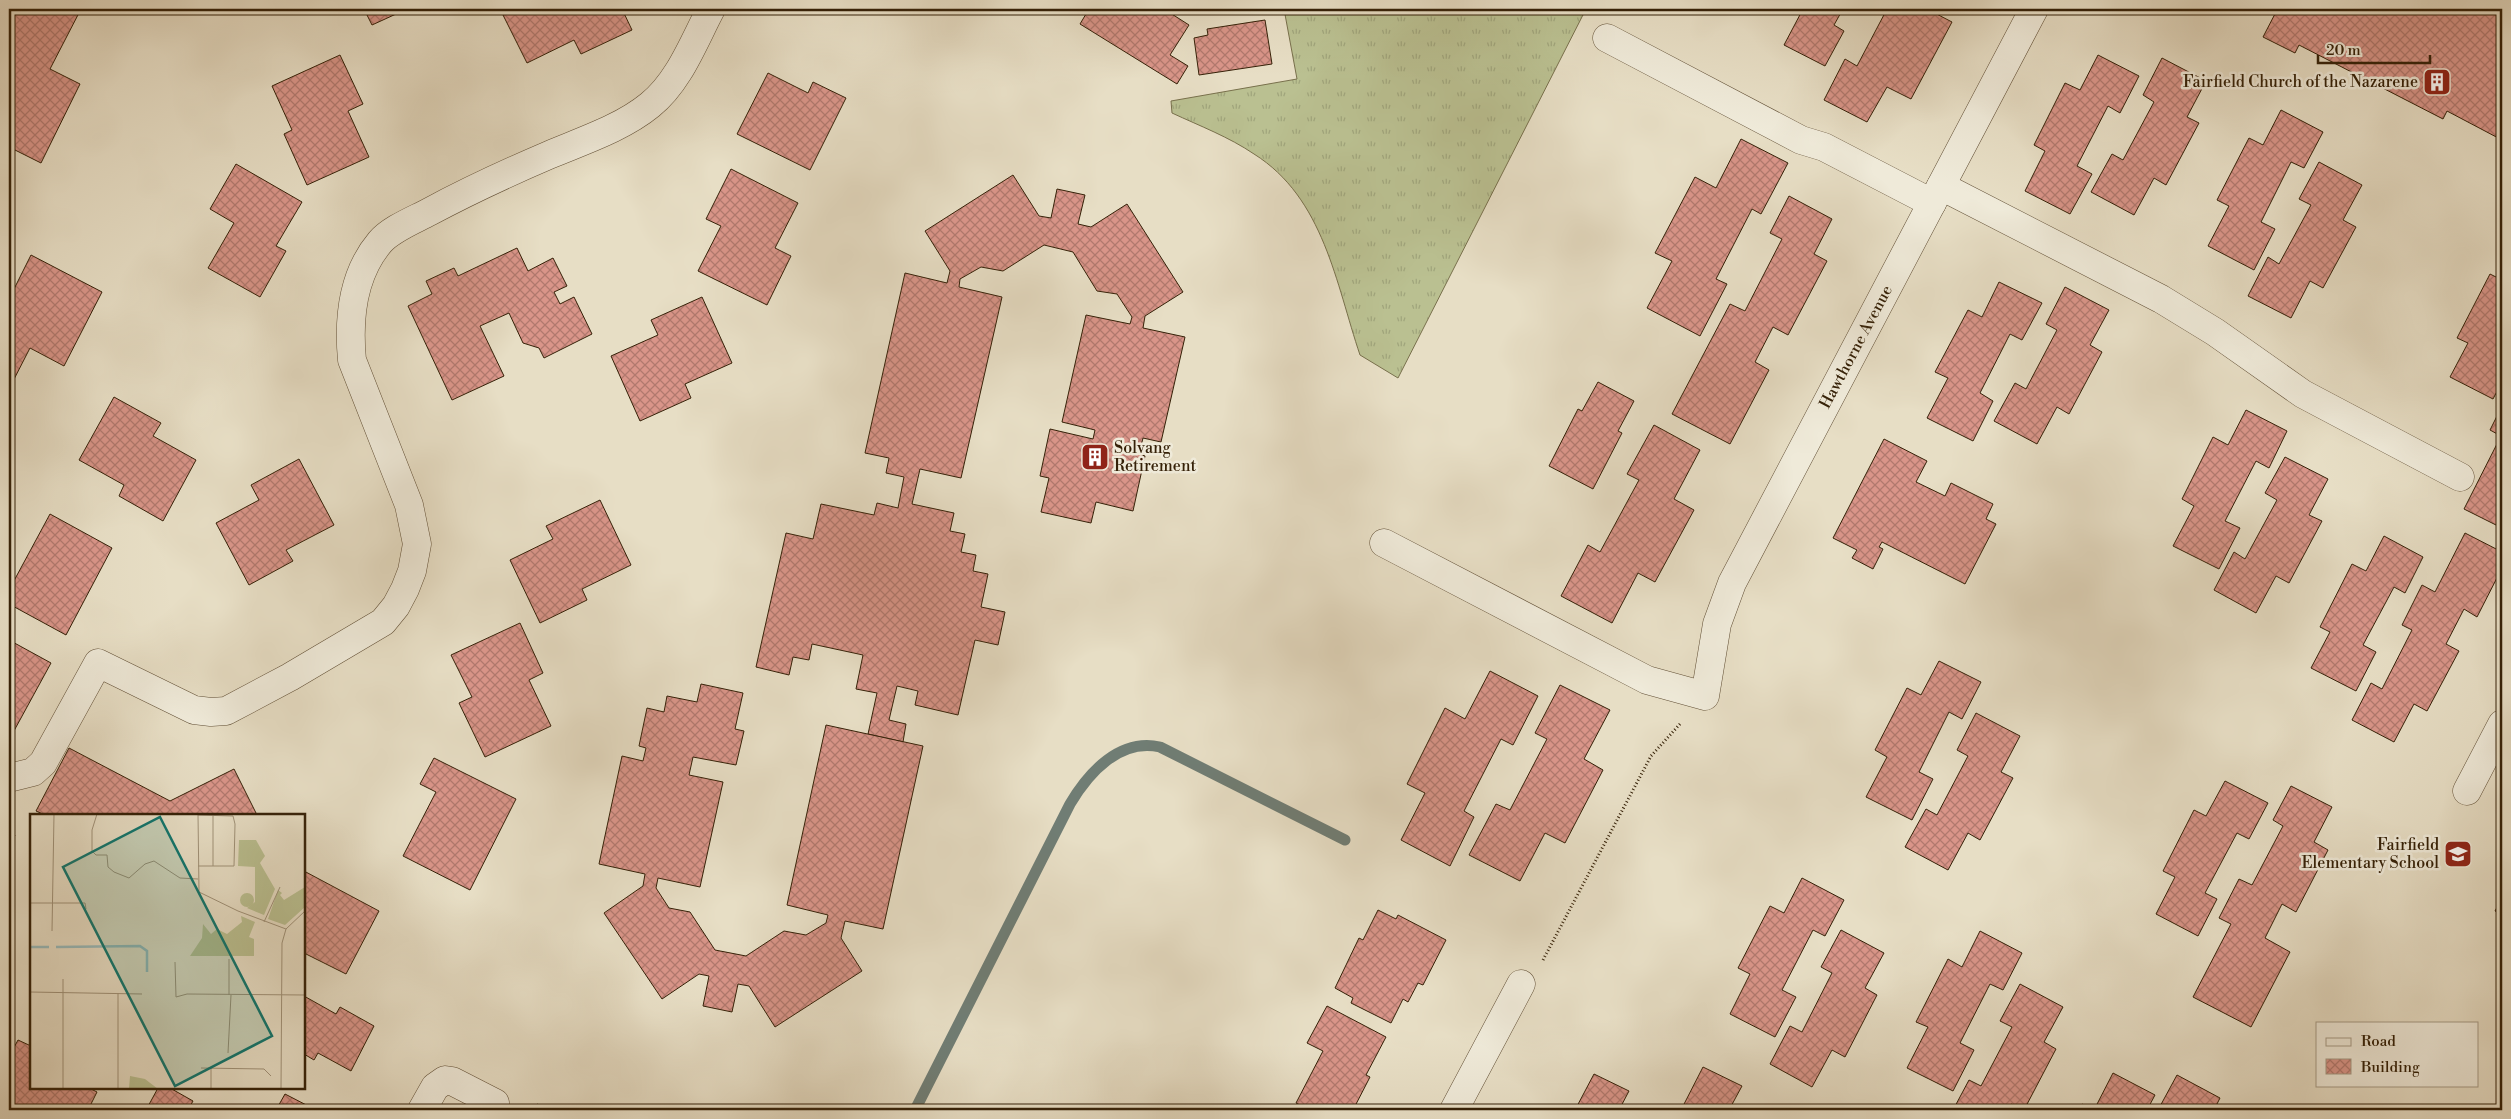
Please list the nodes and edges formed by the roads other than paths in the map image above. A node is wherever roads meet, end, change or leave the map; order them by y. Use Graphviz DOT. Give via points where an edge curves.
graph roads {
  1 [pos="711,9"];
  2 [pos="2034,9"];
  3 [pos="1607,38"];
  4 [pos="1936,194"];
  5 [pos="2460,477"];
  6 [pos="1384,543"];
  7 [pos="2502,724"];
  8 [pos="9,778"];
  9 [pos="2467,791"];
  10 [pos="1521,984"];
  11 [pos="495,1103"];
  12 [pos="422,1110"];
  13 [pos="1454,1110"];
  1 -- 8 [label="street" via="675,76 652,104 628,120 482,183 407,223 382,240 366,261 353,302 352,360 408,506 417,544 405,589 383,622 226,711 194,710 98,663 43,763 33,772"];
  2 -- 4 [label="street, Hawthorne Avenue"];
  3 -- 4 [label="street" via="1801,140"];
  4 -- 5 [label="street" via="2161,299 2215,332 2303,394"];
  4 -- 6 [label="street, Hawthorne Avenue" via="1732,583 1716,624 1705,696 1647,680"];
  7 -- 9 [label="street"];
  10 -- 13 [label="street"];
  11 -- 12 [label="street" via="445,1080 435,1087"];
}
